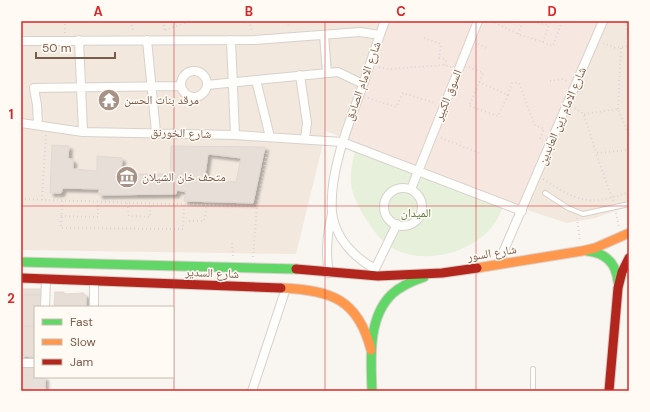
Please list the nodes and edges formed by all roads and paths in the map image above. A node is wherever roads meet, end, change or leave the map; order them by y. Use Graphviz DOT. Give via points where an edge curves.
graph roads {
  1 [pos="191,21"];
  2 [pos="385,21"];
  3 [pos="478,21"];
  4 [pos="491,21"];
  5 [pos="523,21"];
  6 [pos="530,21"];
  7 [pos="550,21"];
  8 [pos="562,21"];
  9 [pos="603,21"];
  10 [pos="625,21"];
  11 [pos="549,25"];
  12 [pos="165,30"];
  13 [pos="518,34"];
  14 [pos="324,35"];
  15 [pos="380,36"];
  16 [pos="424,38"];
  17 [pos="79,40"];
  18 [pos="146,40"];
  19 [pos="232,40"];
  20 [pos="594,40"];
  21 [pos="21,41"];
  22 [pos="629,41"];
  23 [pos="543,42"];
  24 [pos="629,46"];
  25 [pos="621,47"];
  26 [pos="370,64"];
  27 [pos="446,65"];
  28 [pos="460,66"];
  29 [pos="327,73"];
  30 [pos="300,76"];
  31 [pos="256,80"];
  32 [pos="550,81"];
  33 [pos="234,82"];
  34 [pos="479,82"];
  35 [pos="363,84"];
  36 [pos="576,84"];
  37 [pos="207,85"];
  38 [pos="181,86"];
  39 [pos="151,87"];
  40 [pos="81,88"];
  41 [pos="359,95"];
  42 [pos="508,95"];
  43 [pos="568,103"];
  44 [pos="444,105"];
  45 [pos="618,109"];
  46 [pos="584,114"];
  47 [pos="21,123"];
  48 [pos="38,125"];
  49 [pos="46,127"];
  50 [pos="83,132"];
  51 [pos="156,132"];
  52 [pos="235,135"];
  53 [pos="432,135"];
  54 [pos="629,135"];
  55 [pos="270,137"];
  56 [pos="305,140"];
  57 [pos="342,142"];
  58 [pos="550,144"];
  59 [pos="629,150"];
  60 [pos="596,153"];
  61 [pos="482,154"];
  62 [pos="418,170"];
  63 [pos="537,175"];
  64 [pos="411,189"];
  65 [pos="629,192"];
  66 [pos="545,193"];
  67 [pos="612,198"];
  68 [pos="21,199"];
  69 [pos="42,200"];
  70 [pos="62,201"];
  71 [pos="98,202"];
  72 [pos="127,203"];
  73 [pos="150,204"];
  74 [pos="629,204"];
  75 [pos="184,205"];
  76 [pos="207,205"];
  77 [pos="257,207"];
  78 [pos="615,208"];
  79 [pos="522,211"];
  80 [pos="576,212"];
  81 [pos="332,213"];
  82 [pos="61,216"];
  83 [pos="188,221"];
  84 [pos="397,224"];
  85 [pos="626,235"];
  86 [pos="582,251"];
  87 [pos="629,258"];
  88 [pos="21,262"];
  89 [pos="498,264"];
  90 [pos="173,266"];
  91 [pos="252,268"];
  92 [pos="627,269"];
  93 [pos="329,273"];
  94 [pos="442,273"];
  95 [pos="354,275"];
  96 [pos="21,278"];
  97 [pos="46,279"];
  98 [pos="94,281"];
  99 [pos="173,283"];
  100 [pos="619,287"];
  101 [pos="286,288"];
  102 [pos="45,306"];
  103 [pos="94,306"];
  104 [pos="371,350"];
  105 [pos="34,363"];
  106 [pos="21,364"];
  107 [pos="533,368"];
  108 [pos="252,391"];
  109 [pos="372,391"];
  110 [pos="533,391"];
  111 [pos="609,391"];
  1 -- 12 [label="path"];
  2 -- 15 [label="street, شارع الامام الصادق"];
  3 -- 28 [label="street, السوق الكبير"];
  4 -- 13 [label="path"];
  5 -- 13 [label="path"];
  6 -- 11 [label="path"];
  7 -- 11 [label="path"];
  8 -- 23 [label="path" via="553,46"];
  9 -- 20 [label="street, شارع الامام زين العابدين"];
  10 -- 22 [label="path"];
  11 -- 23 [label="path"];
  13 -- 23 [label="path"];
  14 -- 15 [label="street" via="360,32"];
  14 -- 19 [label="street"];
  14 -- 29 [label="street"];
  15 -- 26 [label="street, شارع الامام الصادق"];
  16 -- 27 [label="path" via="441,44 439,58 446,60"];
  17 -- 18 [label="street"];
  17 -- 21 [label="street"];
  17 -- 40 [label="street"];
  18 -- 19 [label="street"];
  18 -- 39 [label="street"];
  19 -- 33 [label="street"];
  20 -- 25 [label="path" via="615,48"];
  20 -- 36 [label="street, شارع الامام زين العابدين"];
  24 -- 25 [label="path"];
  25 -- 45 [label="path"];
  26 -- 27 [label="path" via="387,69"];
  26 -- 35 [label="street, شارع الامام الصادق"];
  27 -- 28 [label="path"];
  28 -- 34 [label="path" via="483,73"];
  28 -- 44 [label="street, السوق الكبير"];
  29 -- 30 [label="street"];
  29 -- 35 [label="street" via="338,72"];
  30 -- 31 [label="street"];
  30 -- 56 [label="street" via="307,123"];
  31 -- 33 [label="street"];
  31 -- 55 [label="street"];
  32 -- 36 [label="path" via="562,79"];
  33 -- 37 [label="street"];
  33 -- 52 [label="street"];
  34 -- 42 [label="path"];
  34 -- 42 [label="path" via="469,106 498,116"];
  35 -- 41 [label="street, شارع الامام الصادق"];
  36 -- 43 [label="street, شارع الامام زين العابدين"];
  37 -- 38 [label="street" via="204,93 197,98 188,97"];
  37 -- 38 [label="street" via="207,80 202,74 193,71 185,74"];
  38 -- 39 [label="street"];
  39 -- 40 [label="street"];
  39 -- 51 [label="street"];
  40 -- 48 [label="street" via="34,88"];
  40 -- 50 [label="street"];
  41 -- 44 [label="path" via="396,107 403,93"];
  41 -- 57 [label="street, شارع الامام الصادق"];
  42 -- 58 [label="path" via="512,83 519,83 535,125 544,129 540,140"];
  43 -- 46 [label="path"];
  43 -- 58 [label="street, شارع الامام زين العابدين"];
  44 -- 53 [label="street, السوق الكبير"];
  45 -- 46 [label="path"];
  45 -- 54 [label="path"];
  46 -- 60 [label="path"];
  47 -- 48 [label="street, شارع الخورنق"];
  48 -- 49 [label="street, شارع الخورنق"];
  49 -- 50 [label="street, شارع الخورنق"];
  49 -- 69 [label="path"];
  50 -- 51 [label="street, شارع الخورنق"];
  51 -- 52 [label="street, شارع الخورنق"];
  52 -- 55 [label="street, شارع الخورنق"];
  53 -- 61 [label="path"];
  53 -- 62 [label="street, السوق الكبير"];
  55 -- 56 [label="street, شارع الخورنق"];
  55 -- 77 [label="path"];
  56 -- 57 [label="street, شارع الخورنق"];
  57 -- 62 [label="street, شارع الخورنق"];
  57 -- 81 [label="street, شارع الامام الصادق" via="335,177"];
  58 -- 63 [label="street, شارع الامام زين العابدين"];
  59 -- 60 [label="path"];
  60 -- 67 [label="path"];
  62 -- 64 [label="street, السوق الكبير"];
  62 -- 79 [label="street, شارع الخورنق"];
  63 -- 67 [label="path" via="577,198"];
  63 -- 79 [label="street, شارع الامام زين العابدين"];
  64 -- 84 [label="street" via="421,200 421,213 408,225"];
  64 -- 84 [label="street" via="395,190 386,199 388,217"];
  65 -- 67 [label="path"];
  66 -- 80 [label="lane"];
  67 -- 78 [label="path"];
  68 -- 69 [label="path"];
  69 -- 70 [label="path"];
  70 -- 71 [label="path"];
  70 -- 82 [label="path"];
  71 -- 72 [label="path"];
  71 -- 82 [label="path" via="98,217"];
  72 -- 73 [label="path"];
  72 -- 73 [label="path" via="128,216 150,217"];
  73 -- 75 [label="path"];
  74 -- 78 [label="lane"];
  75 -- 76 [label="path"];
  75 -- 82 [label="path" via="183,229 61,228"];
  76 -- 77 [label="path"];
  76 -- 83 [label="path" via="204,221"];
  77 -- 91 [label="path"];
  78 -- 80 [label="lane" via="592,213"];
  78 -- 85 [label="path"];
  79 -- 89 [label="street, شارع الامام زين العابدين"];
  80 -- 86 [label="path"];
  81 -- 84 [label="street" via="346,245 354,255 374,269"];
  81 -- 93 [label="street, شارع الامام الصادق" via="326,256"];
  85 -- 86 [label="main road, شارع السور"];
  86 -- 89 [label="main road, شارع السور"];
  86 -- 100 [label="main road" via="600,254 611,261 618,275"];
  87 -- 92 [label="main road"];
  88 -- 90 [label="main road, شارع السدير"];
  89 -- 94 [label="main road, شارع السور"];
  90 -- 91 [label="main road, شارع السدير"];
  90 -- 99 [label="main road"];
  91 -- 93 [label="main road, شارع السدير"];
  92 -- 100 [label="main road"];
  93 -- 95 [label="main road, شارع السدير"];
  94 -- 95 [label="main road, شارع السور"];
  94 -- 104 [label="main road" via="406,284 389,297 378,313 372,332"];
  96 -- 97 [label="main road, شارع السدير"];
  97 -- 98 [label="main road, شارع السدير"];
  97 -- 102 [label="street"];
  98 -- 99 [label="main road, شارع السدير"];
  98 -- 103 [label="street"];
  99 -- 101 [label="main road, شارع السدير"];
  100 -- 111 [label="main road"];
  101 -- 104 [label="main road, شارع السدير" via="318,292 346,303 364,324"];
  101 -- 108 [label="street"];
  104 -- 109 [label="main road"];
  105 -- 106 [label="street"];
  107 -- 110 [label="lane"];
}
